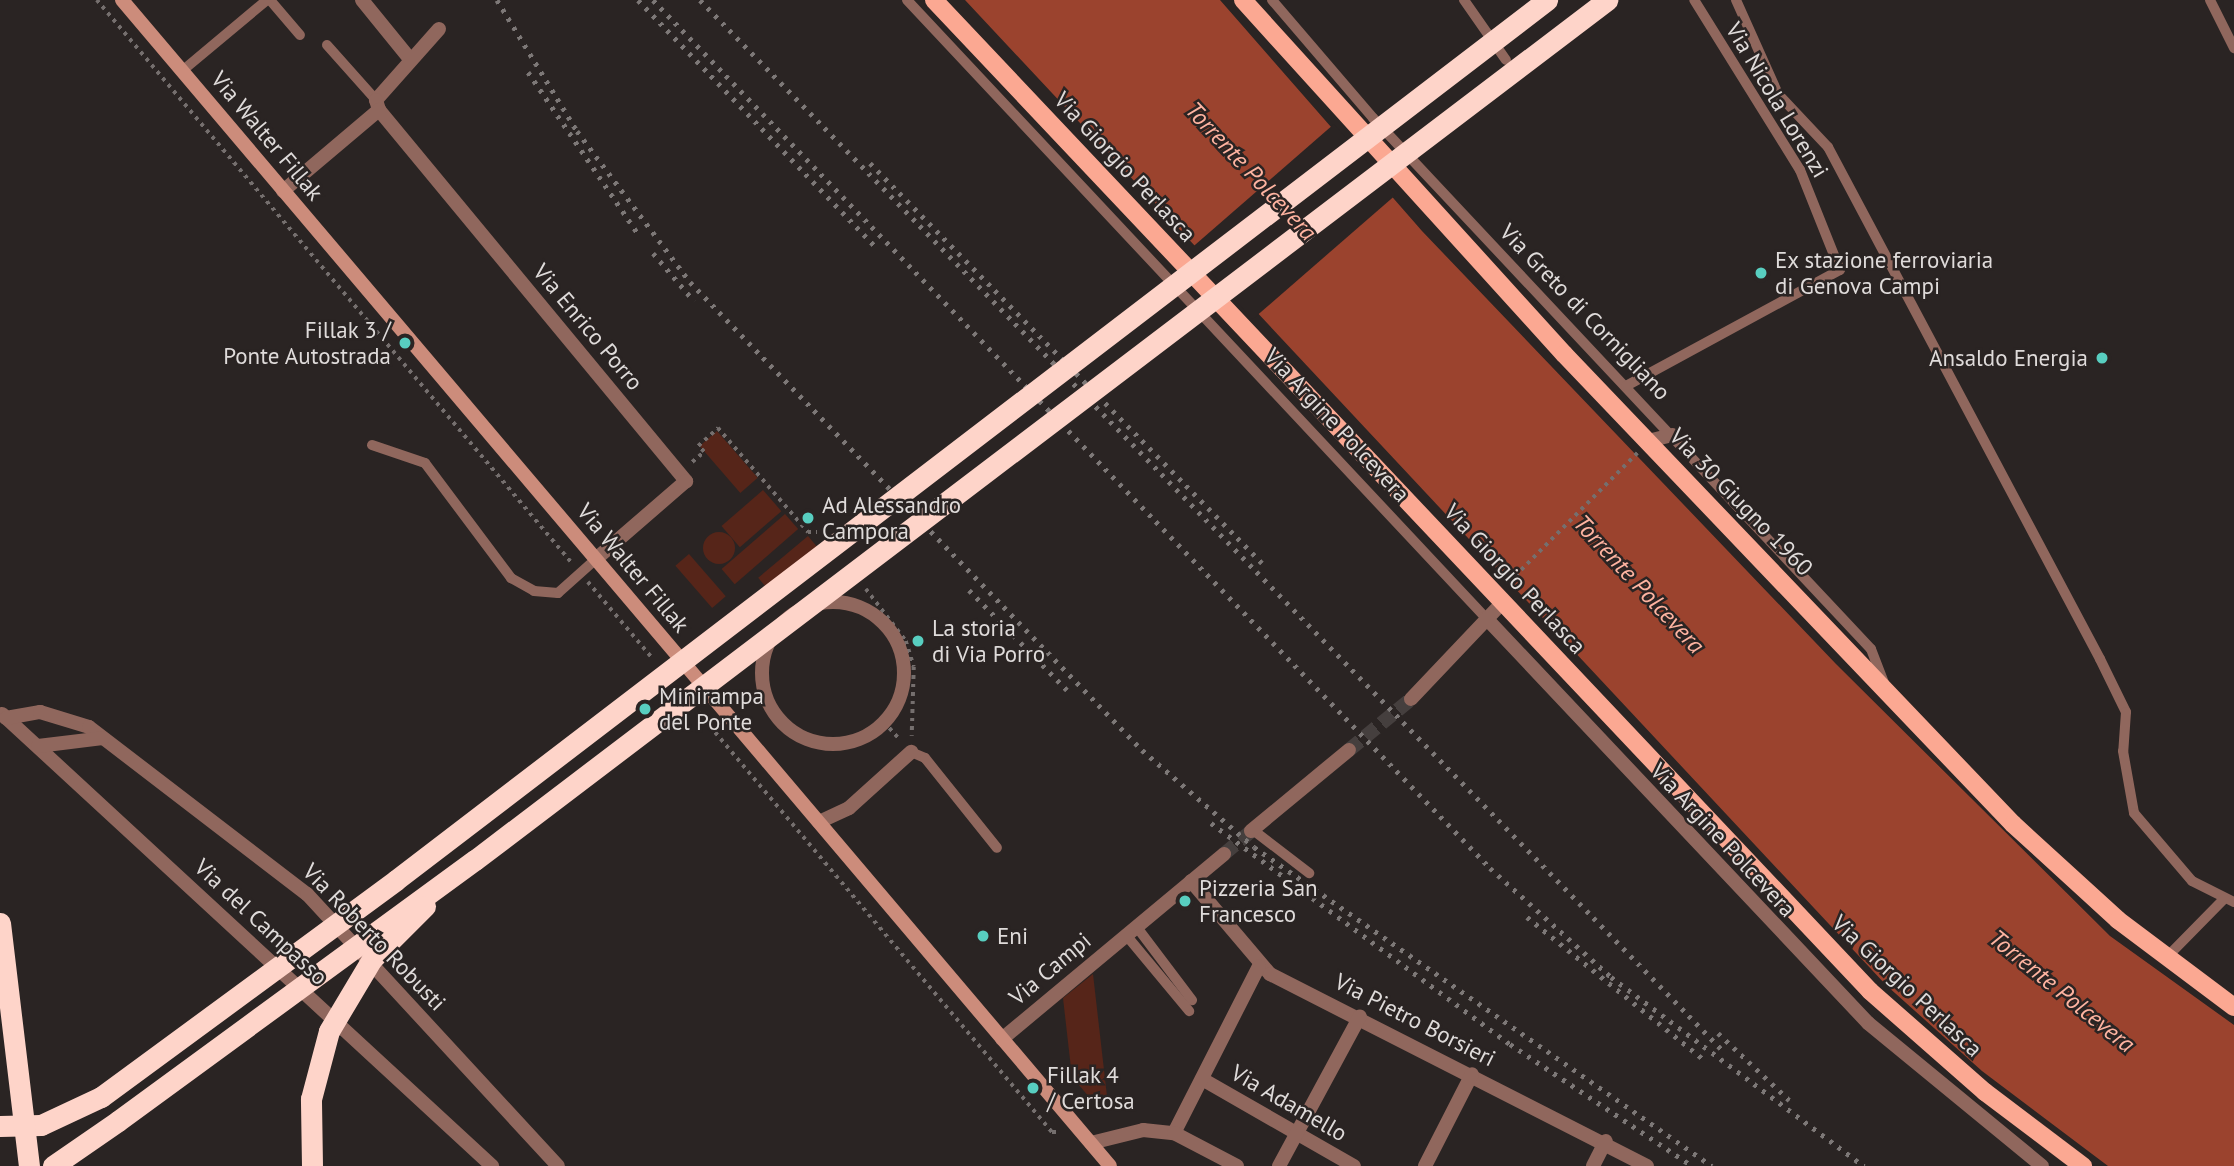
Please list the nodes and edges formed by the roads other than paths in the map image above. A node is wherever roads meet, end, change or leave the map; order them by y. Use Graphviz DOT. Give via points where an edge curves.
graph roads {
  1 [pos="122,0"];
  2 [pos="268,0"];
  3 [pos="362,0"];
  4 [pos="907,0"];
  5 [pos="934,0"];
  6 [pos="1243,0"];
  7 [pos="1272,0"];
  8 [pos="1464,0"];
  9 [pos="1547,0"];
  10 [pos="1607,0"];
  11 [pos="1693,0"];
  12 [pos="1736,0"];
  13 [pos="2210,0"];
  14 [pos="439,29"];
  15 [pos="300,35"];
  16 [pos="327,45"];
  17 [pos="2234,48"];
  18 [pos="410,59"];
  19 [pos="1506,60"];
  20 [pos="182,71"];
  21 [pos="377,105"];
  22 [pos="283,191"];
  23 [pos="1626,386"];
  24 [pos="1672,435"];
  25 [pos="372,445"];
  26 [pos="1644,446"];
  27 [pos="596,559"];
  28 [pos="1505,593"];
  29 [pos="1486,618"];
  30 [pos="1886,689"];
  31 [pos="1411,699"];
  32 [pos="3,715"];
  33 [pos="884,722"];
  34 [pos="103,738"];
  35 [pos="38,746"];
  36 [pos="1349,750"];
  37 [pos="911,752"];
  38 [pos="819,822"];
  39 [pos="1252,831"];
  40 [pos="997,848"];
  41 [pos="1224,854"];
  42 [pos="475,860"];
  43 [pos="1309,873"];
  44 [pos="1191,881"];
  45 [pos="2229,900"];
  46 [pos="0,923"];
  47 [pos="1131,931"];
  48 [pos="2166,957"];
  49 [pos="1259,966"];
  50 [pos="1192,1000"];
  51 [pos="2234,1007"];
  52 [pos="1189,1011"];
  53 [pos="1360,1016"];
  54 [pos="1002,1039"];
  55 [pos="1472,1074"];
  56 [pos="1202,1079"];
  57 [pos="0,1126"];
  58 [pos="1174,1133"];
  59 [pos="1298,1134"];
  60 [pos="1606,1141"];
  61 [pos="1091,1143"];
  62 [pos="2075,1164"];
  63 [pos="29,1166"];
  64 [pos="53,1166"];
  65 [pos="312,1166"];
  66 [pos="492,1166"];
  67 [pos="558,1166"];
  68 [pos="1110,1166"];
  69 [pos="1237,1166"];
  70 [pos="1279,1166"];
  71 [pos="1354,1166"];
  72 [pos="1425,1166"];
  73 [pos="1593,1166"];
  74 [pos="1647,1166"];
  75 [pos="2042,1166"];
  1 -- 20 [label="main road, Via Walter Fillak"];
  2 -- 15 [label="lane"];
  2 -- 20 [label="lane"];
  3 -- 18 [label="street"];
  4 -- 29 [label="lane, Via Argine Polcevera"];
  5 -- 28 [label="main road, Via Giorgio Perlasca"];
  6 -- 26 [label="main road, Via 30 Giugno 1960"];
  7 -- 23 [label="lane, Via Greto di Cornigliano" via="1373,118"];
  8 -- 19 [label="lane"];
  9 -- 57 [label="highway, bridge" via="396,880 101,1097 41,1125"];
  10 -- 42 [label="highway, bridge"];
  11 -- 23 [label="lane, Via Nicola Lorenzi" via="1800,170 1840,263 1836,275"];
  12 -- 45 [label="lane" via="1778,94 1828,147 2111,680 2126,712 2123,751 2134,813 2165,857"];
  13 -- 17 [label="lane"];
  14 -- 18 [label="street"];
  16 -- 21 [label="lane"];
  18 -- 21 [label="street"];
  20 -- 22 [label="main road, Via Walter Fillak"];
  21 -- 22 [label="street"];
  21 -- 27 [label="street, Via Enrico Porro" via="686,481"];
  22 -- 27 [label="main road, Via Walter Fillak"];
  23 -- 24 [label="lane, Via Greto di Cornigliano"];
  24 -- 26 [label="street"];
  24 -- 30 [label="lane, Via Greto di Cornigliano" via="1871,649"];
  25 -- 27 [label="lane" via="425,463 511,578 534,591 558,593"];
  26 -- 30 [label="main road, Via 30 Giugno 1960"];
  27 -- 38 [label="main road, Via Walter Fillak"];
  28 -- 29 [label="street"];
  28 -- 62 [label="main road, Via Giorgio Perlasca" via="1870,991"];
  29 -- 31 [label="street"];
  29 -- 75 [label="street, Via Argine Polcevera" via="1868,1023"];
  30 -- 48 [label="main road, Via 30 Giugno 1960" via="2013,824"];
  32 -- 34 [label="street, Via Roberto Robusti" via="52,713"];
  32 -- 35 [label="street, Via del Campasso"];
  33 -- 33 [label="street" via="850,743 828,745 787,728 772,711 762,679 766,646 778,627 795,612 827,602 860,606 879,617 894,634 904,677"];
  34 -- 35 [label="street"];
  34 -- 67 [label="street, Via Roberto Robusti" via="307,894"];
  35 -- 66 [label="street, Via del Campasso"];
  36 -- 39 [label="street"];
  37 -- 38 [label="street" via="849,808"];
  37 -- 40 [label="lane" via="925,758"];
  38 -- 54 [label="main road, Via Walter Fillak"];
  39 -- 43 [label="lane"];
  41 -- 44 [label="street, Via Campi"];
  42 -- 64 [label="highway, bridge"];
  42 -- 65 [label="highway, bridge" via="390,938 341,1005 315,1076"];
  44 -- 47 [label="street, Via Campi"];
  44 -- 49 [label="street, Via Pietro Borsieri"];
  45 -- 48 [label="lane"];
  46 -- 63 [label="highway, bridge"];
  47 -- 50 [label="lane"];
  47 -- 52 [label="lane, Via Campi"];
  47 -- 54 [label="street, Via Campi"];
  48 -- 51 [label="main road, Via 30 Giugno 1960"];
  49 -- 53 [label="street, Via Pietro Borsieri"];
  49 -- 56 [label="street"];
  53 -- 55 [label="street, Via Pietro Borsieri"];
  53 -- 59 [label="street"];
  54 -- 61 [label="main road, Via Walter Fillak"];
  55 -- 60 [label="street, Via Pietro Borsieri"];
  55 -- 72 [label="street"];
  56 -- 58 [label="street"];
  56 -- 59 [label="street, Via Adamello"];
  58 -- 61 [label="street" via="1143,1130"];
  58 -- 69 [label="street"];
  59 -- 70 [label="street"];
  59 -- 71 [label="street, Via Adamello"];
  60 -- 73 [label="street"];
  60 -- 74 [label="street, Via Pietro Borsieri"];
  61 -- 68 [label="main road, Via Walter Fillak"];
}
